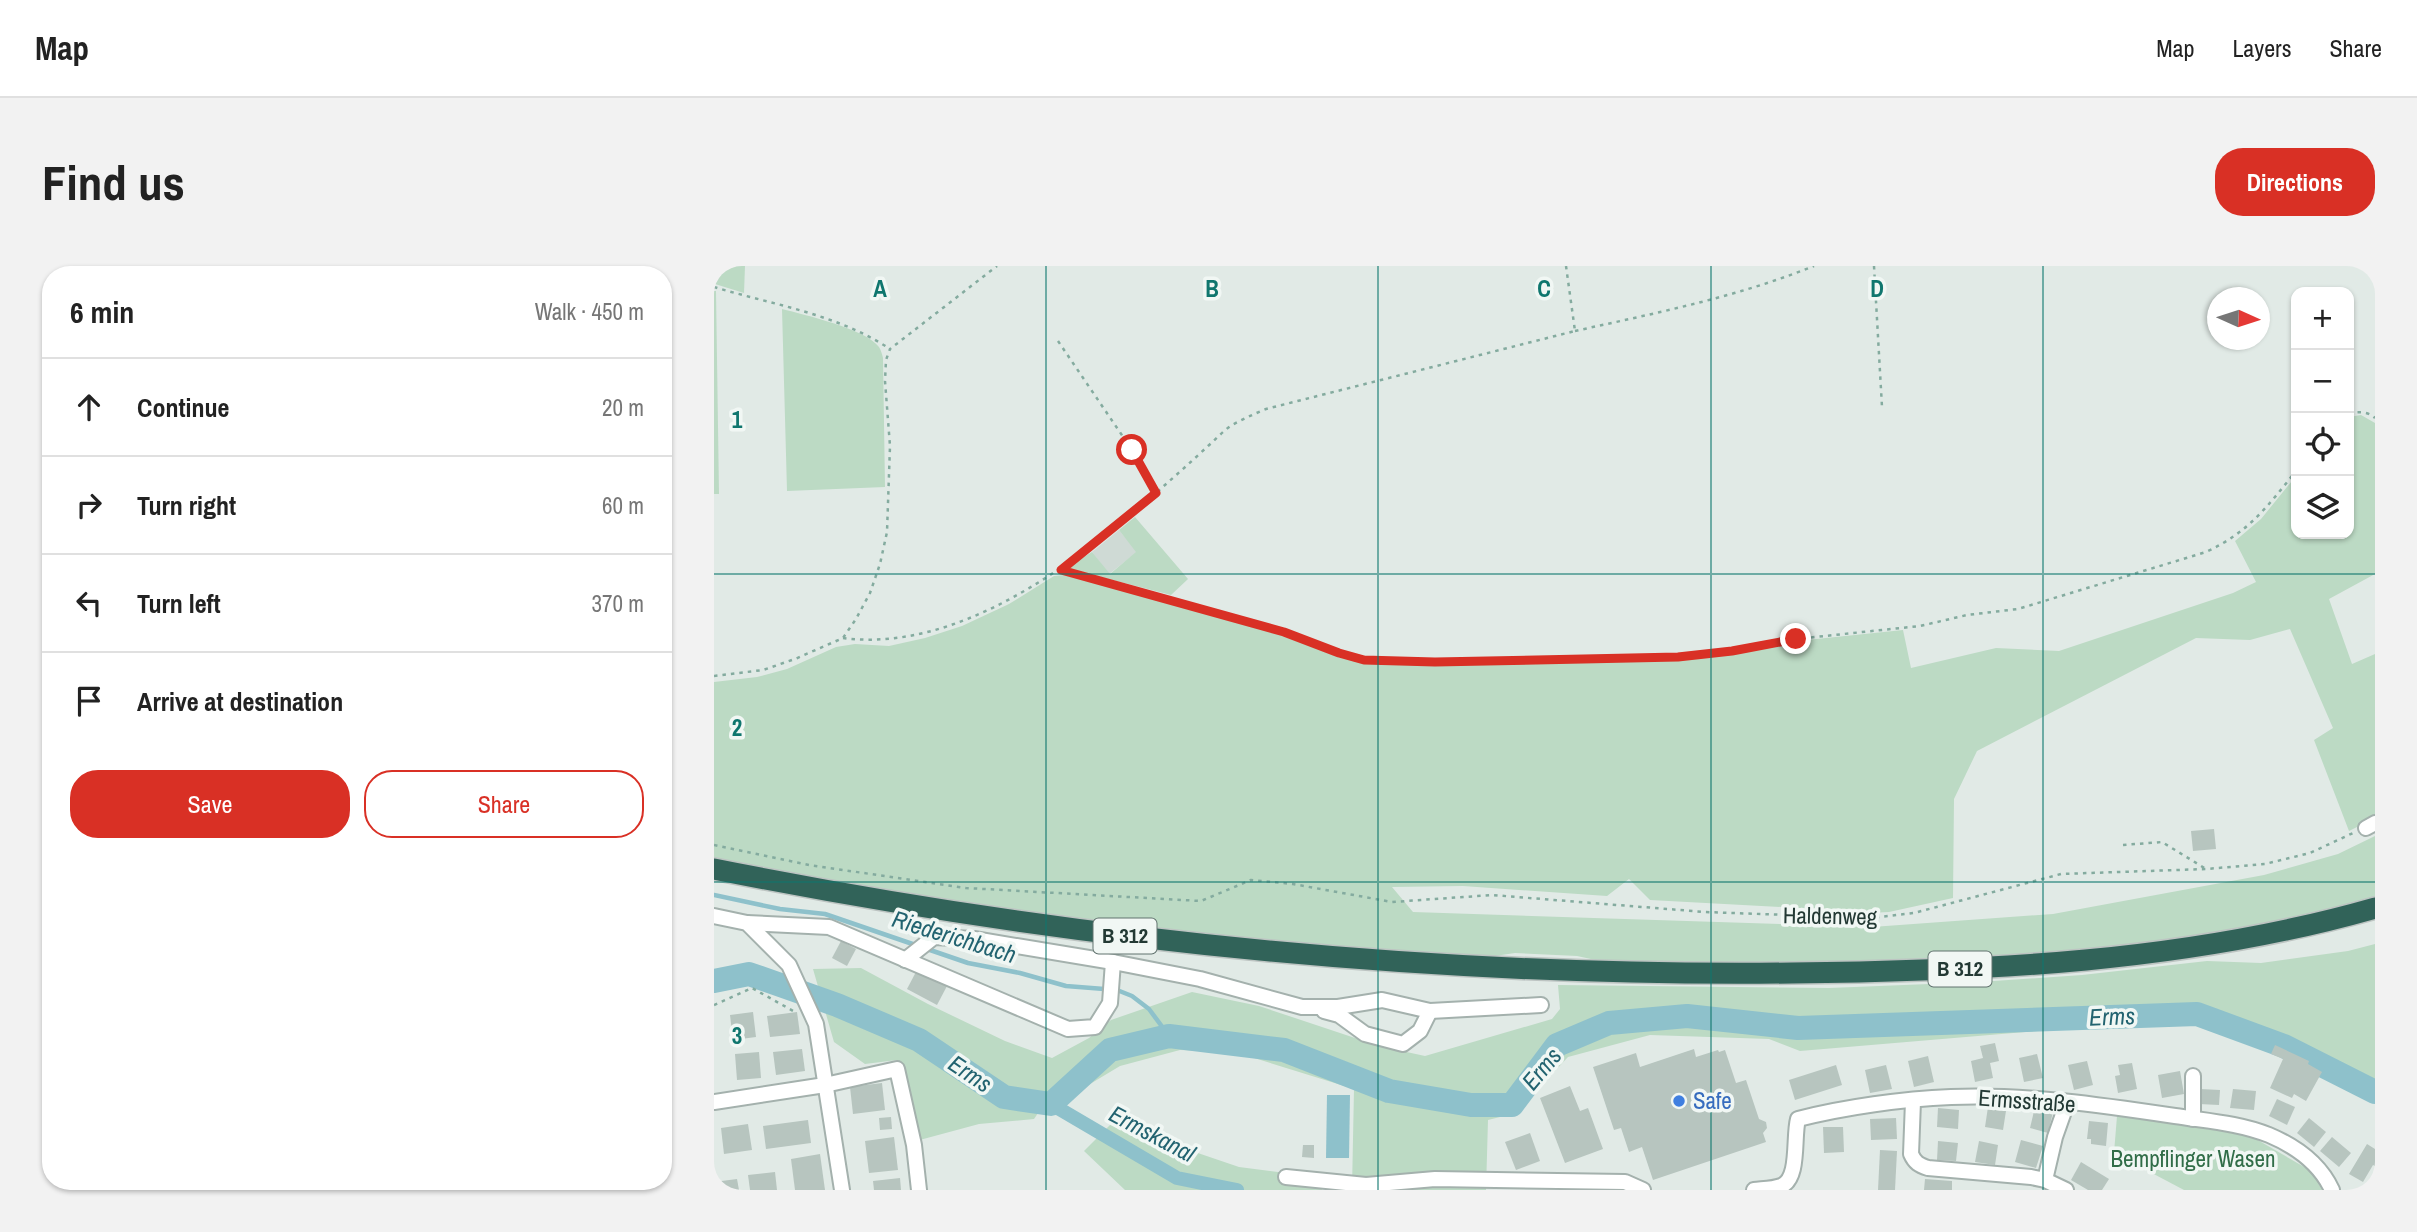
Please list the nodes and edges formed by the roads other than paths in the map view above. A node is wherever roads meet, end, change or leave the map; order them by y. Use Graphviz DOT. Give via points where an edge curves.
graph roads {
  1 [pos="714,869"];
  2 [pos="2375,908"];
  3 [pos="714,916"];
  4 [pos="747,923"];
  5 [pos="910,956"];
  6 [pos="1113,962"];
  7 [pos="1541,1005"];
  8 [pos="1302,1007"];
  9 [pos="1430,1010"];
  10 [pos="2193,1076"];
  11 [pos="825,1085"];
  12 [pos="1913,1101"];
  13 [pos="714,1102"];
  14 [pos="2067,1103"];
  15 [pos="2193,1119"];
  16 [pos="1286,1177"];
  17 [pos="2045,1180"];
  18 [pos="842,1190"];
  19 [pos="919,1190"];
  20 [pos="1643,1190"];
  21 [pos="1754,1190"];
  22 [pos="2066,1190"];
  23 [pos="2332,1190"];
  1 -- 2 [label="highway, B 312" via="919,908 1140,938 1358,960 1629,972 1886,972 2070,961 2211,944"];
  3 -- 4 [label="street"];
  4 -- 5 [label="street" via="829,927"];
  4 -- 11 [label="street" via="789,965 816,1024"];
  5 -- 6 [label="street" via="934,937 974,939"];
  5 -- 6 [label="street" via="1068,1029 1095,1027 1111,992"];
  6 -- 8 [label="street" via="1200,979"];
  7 -- 9 [label="street"];
  8 -- 9 [label="street" via="1382,1000"];
  8 -- 9 [label="street" via="1339,1015 1365,1034 1403,1044 1420,1031"];
  10 -- 15 [label="street"];
  11 -- 13 [label="street"];
  11 -- 18 [label="street"];
  11 -- 19 [label="street" via="897,1069"];
  12 -- 14 [label="street, Ermsstraße" via="1981,1097"];
  12 -- 17 [label="street" via="1912,1154 1920,1165"];
  12 -- 21 [label="street, Ermsstraße" via="1798,1119 1789,1181"];
  14 -- 15 [label="street, Ermsstraße"];
  14 -- 17 [label="street"];
  15 -- 23 [label="street, Ermsstraße" via="2245,1127 2288,1144 2319,1169"];
  16 -- 20 [label="street" via="1366,1185 1435,1179 1625,1182"];
  17 -- 22 [label="street"];
}
